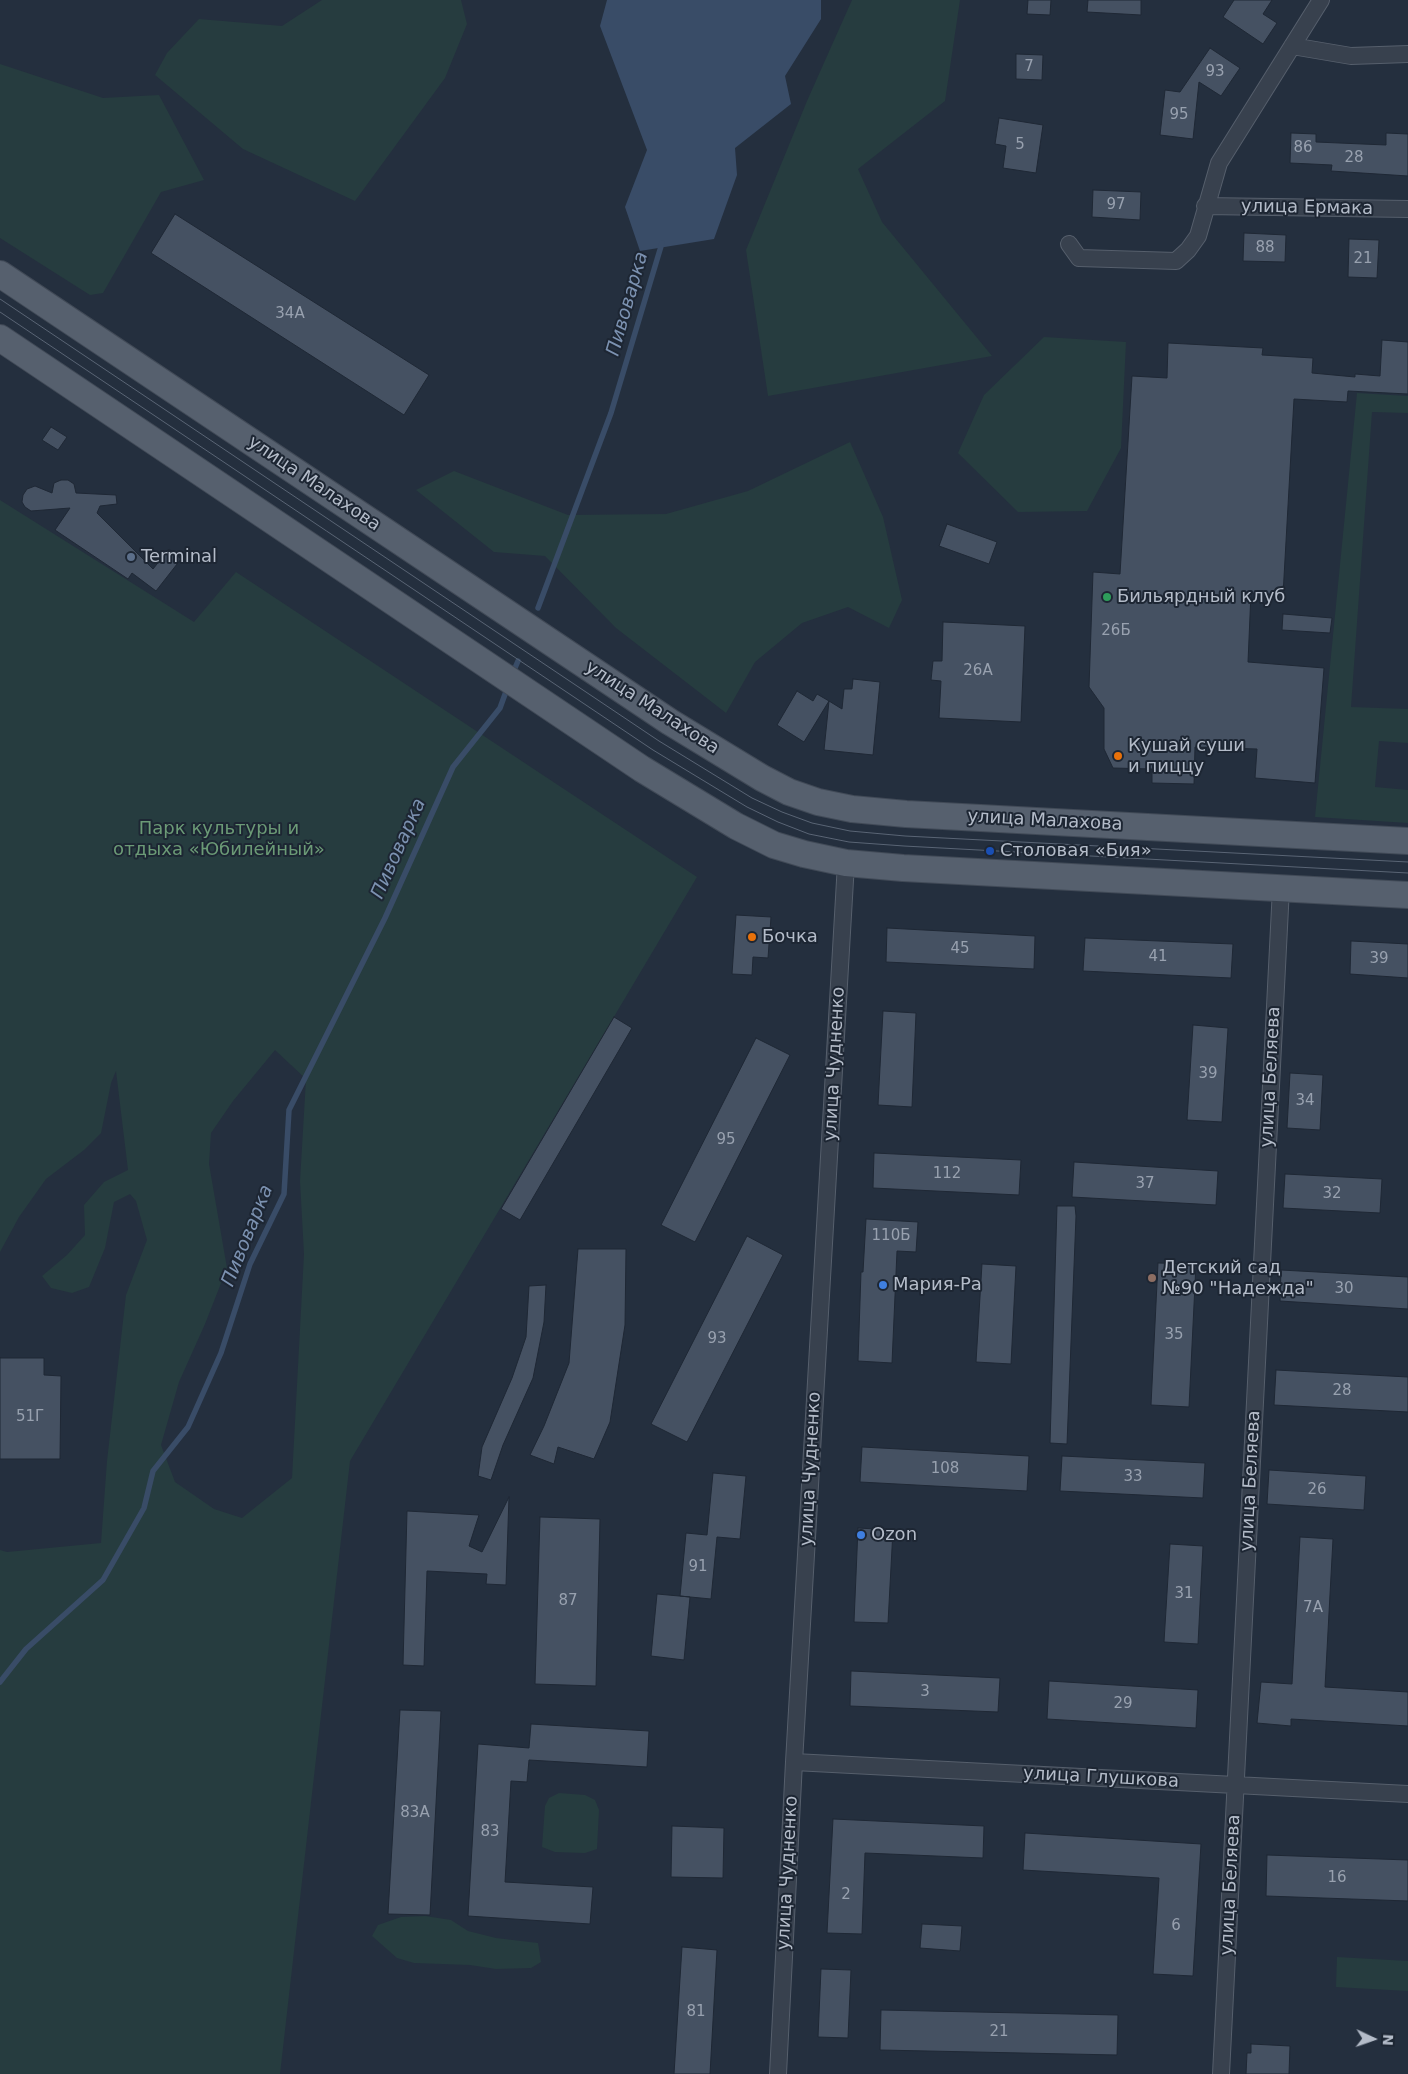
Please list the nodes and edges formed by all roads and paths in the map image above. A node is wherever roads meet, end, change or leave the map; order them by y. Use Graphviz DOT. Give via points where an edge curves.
graph roads {
  1 [pos="1321,0"];
  2 [pos="1292,46"];
  3 [pos="1408,54"];
  4 [pos="1205,206"];
  5 [pos="1408,209"];
  6 [pos="1069,244"];
  7 [pos="0,274"];
  8 [pos="0,338"];
  9 [pos="1408,841"];
  10 [pos="846,863"];
  11 [pos="1281,888"];
  12 [pos="1408,896"];
  13 [pos="794,1762"];
  14 [pos="1236,1785"];
  15 [pos="1408,1794"];
  16 [pos="778,2074"];
  17 [pos="1221,2074"];
  1 -- 2 [label="street"];
  2 -- 3 [label="street" via="1351,56"];
  2 -- 4 [label="street" via="1219,163"];
  4 -- 5 [label="street, улица Ермака"];
  4 -- 6 [label="street" via="1198,236 1176,261 1079,258"];
  7 -- 9 [label="main road, улица Малахова" via="670,722 789,792 852,809 906,814"];
  8 -- 10 [label="main road" via="649,773 736,826 774,845"];
  10 -- 11 [label="main road"];
  10 -- 13 [label="street, улица Чудненко"];
  11 -- 12 [label="main road"];
  11 -- 14 [label="street, улица Беляева"];
  13 -- 14 [label="street, улица Глушкова"];
  13 -- 16 [label="street, улица Чудненко"];
  14 -- 15 [label="street, улица Глушкова"];
  14 -- 17 [label="street, улица Беляева"];
}
